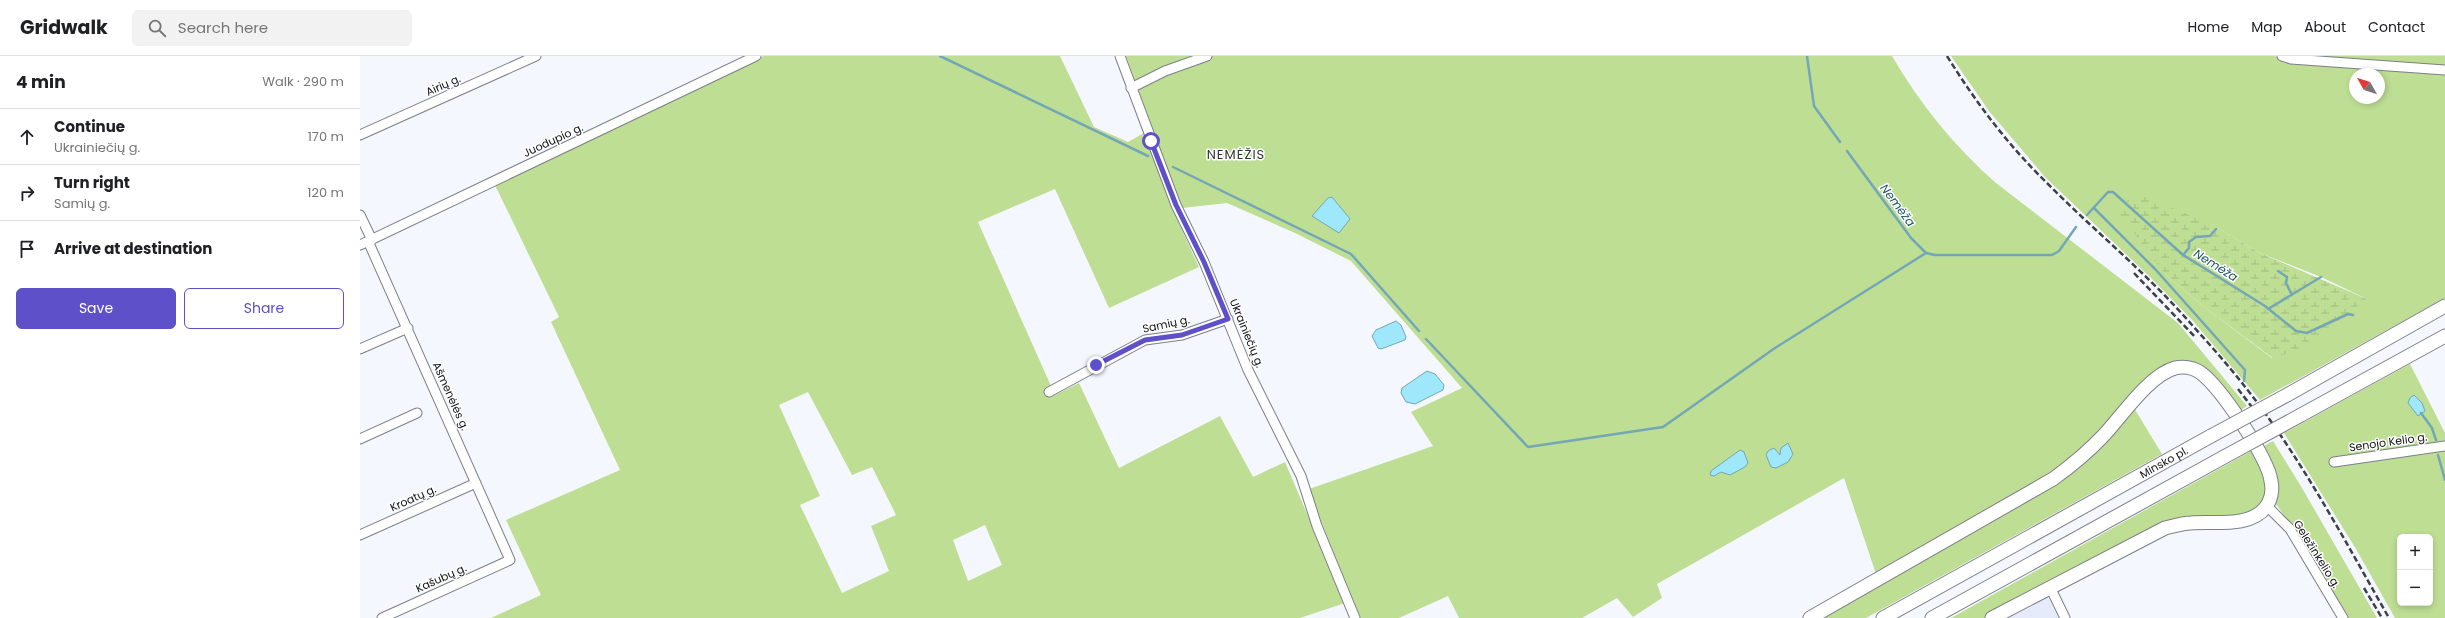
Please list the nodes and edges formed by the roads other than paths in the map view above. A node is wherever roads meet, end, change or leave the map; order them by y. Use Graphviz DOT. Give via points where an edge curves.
graph roads {
  1 [pos="536,56"];
  2 [pos="756,56"];
  3 [pos="1120,56"];
  4 [pos="1207,56"];
  5 [pos="2282,56"];
  6 [pos="2445,70"];
  7 [pos="1131,88"];
  8 [pos="360,135"];
  9 [pos="360,215"];
  10 [pos="367,242"];
  11 [pos="2445,306"];
  12 [pos="1228,319"];
  13 [pos="408,328"];
  14 [pos="2445,336"];
  15 [pos="360,350"];
  16 [pos="1049,392"];
  17 [pos="417,413"];
  18 [pos="360,439"];
  19 [pos="2445,446"];
  20 [pos="2334,462"];
  21 [pos="476,483"];
  22 [pos="2267,506"];
  23 [pos="360,535"];
  24 [pos="510,560"];
  25 [pos="2050,587"];
  26 [pos="382,618"];
  27 [pos="1355,618"];
  28 [pos="1810,618"];
  29 [pos="1882,618"];
  30 [pos="1932,618"];
  31 [pos="1992,618"];
  32 [pos="2065,618"];
  33 [pos="2343,618"];
  1 -- 8 [label="street, Airių g."];
  2 -- 10 [label="street, Juodupio g."];
  3 -- 7 [label="street, Ukrainiečių g."];
  4 -- 7 [label="street" via="1165,71"];
  5 -- 6 [label="street" via="2291,59"];
  7 -- 12 [label="street, Ukrainiečių g." via="1176,205"];
  9 -- 10 [label="street, Ašmenėlės g."];
  10 -- 13 [label="street, Ašmenėlės g."];
  11 -- 29 [label="highway, Minsko pl., bridge"];
  12 -- 16 [label="street, Samių g." via="1182,335 1145,340"];
  12 -- 27 [label="street, Ukrainiečių g." via="1248,370 1301,476 1317,526"];
  13 -- 15 [label="street"];
  13 -- 21 [label="street, Ašmenėlės g."];
  14 -- 30 [label="highway, bridge"];
  17 -- 18 [label="street"];
  19 -- 20 [label="street, Senojo Kelio g."];
  21 -- 23 [label="street, Kroatų g."];
  21 -- 24 [label="street, Ašmenėlės g."];
  22 -- 25 [label="highway" via="2246,520 2190,523 2165,528"];
  22 -- 28 [label="highway" via="2272,489 2268,471 2227,403 2200,372 2192,368 2175,368 2155,379 2085,453 2053,479"];
  22 -- 33 [label="street, Geležinkelio g." via="2290,529"];
  24 -- 26 [label="street, Kašubų g."];
  25 -- 31 [label="highway"];
  25 -- 32 [label="street"];
}
